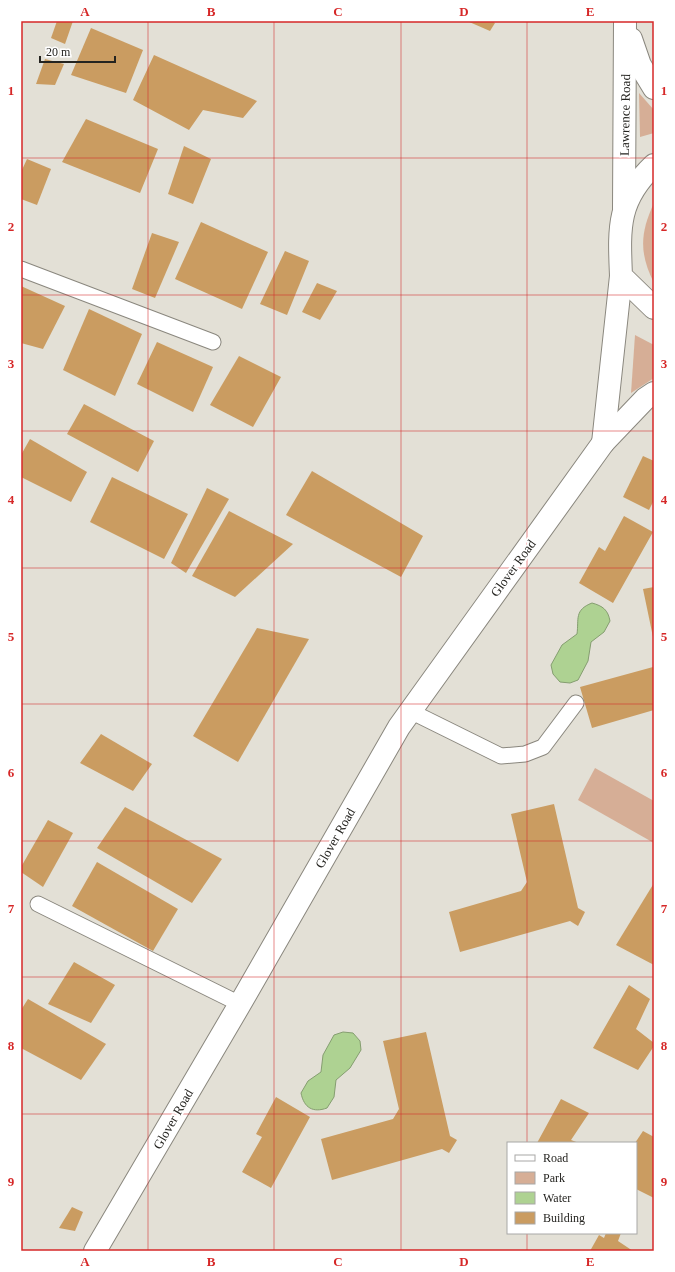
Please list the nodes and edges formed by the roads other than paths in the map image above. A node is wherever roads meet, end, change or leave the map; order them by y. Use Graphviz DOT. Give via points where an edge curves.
graph roads {
  1 [pos="625,21"];
  2 [pos="654,88"];
  3 [pos="654,165"];
  4 [pos="624,208"];
  5 [pos="21,269"];
  6 [pos="621,276"];
  7 [pos="654,308"];
  8 [pos="213,342"];
  9 [pos="654,393"];
  10 [pos="603,443"];
  11 [pos="576,703"];
  12 [pos="410,711"];
  13 [pos="38,904"];
  14 [pos="240,1004"];
  15 [pos="95,1251"];
  1 -- 2 [label="street, Lawrence Road" via="640,65"];
  1 -- 4 [label="street, Lawrence Road"];
  3 -- 4 [label="street" via="639,179"];
  4 -- 6 [label="street, Glover Road" via="619,239"];
  5 -- 8 [label="lane"];
  6 -- 7 [label="street"];
  6 -- 10 [label="street, Glover Road"];
  9 -- 10 [label="street, Glover Road" via="645,399"];
  10 -- 12 [label="street, Glover Road"];
  11 -- 12 [label="lane" via="543,747 525,754 501,756"];
  12 -- 14 [label="street, Glover Road"];
  13 -- 14 [label="lane"];
  14 -- 15 [label="street, Glover Road"];
}
